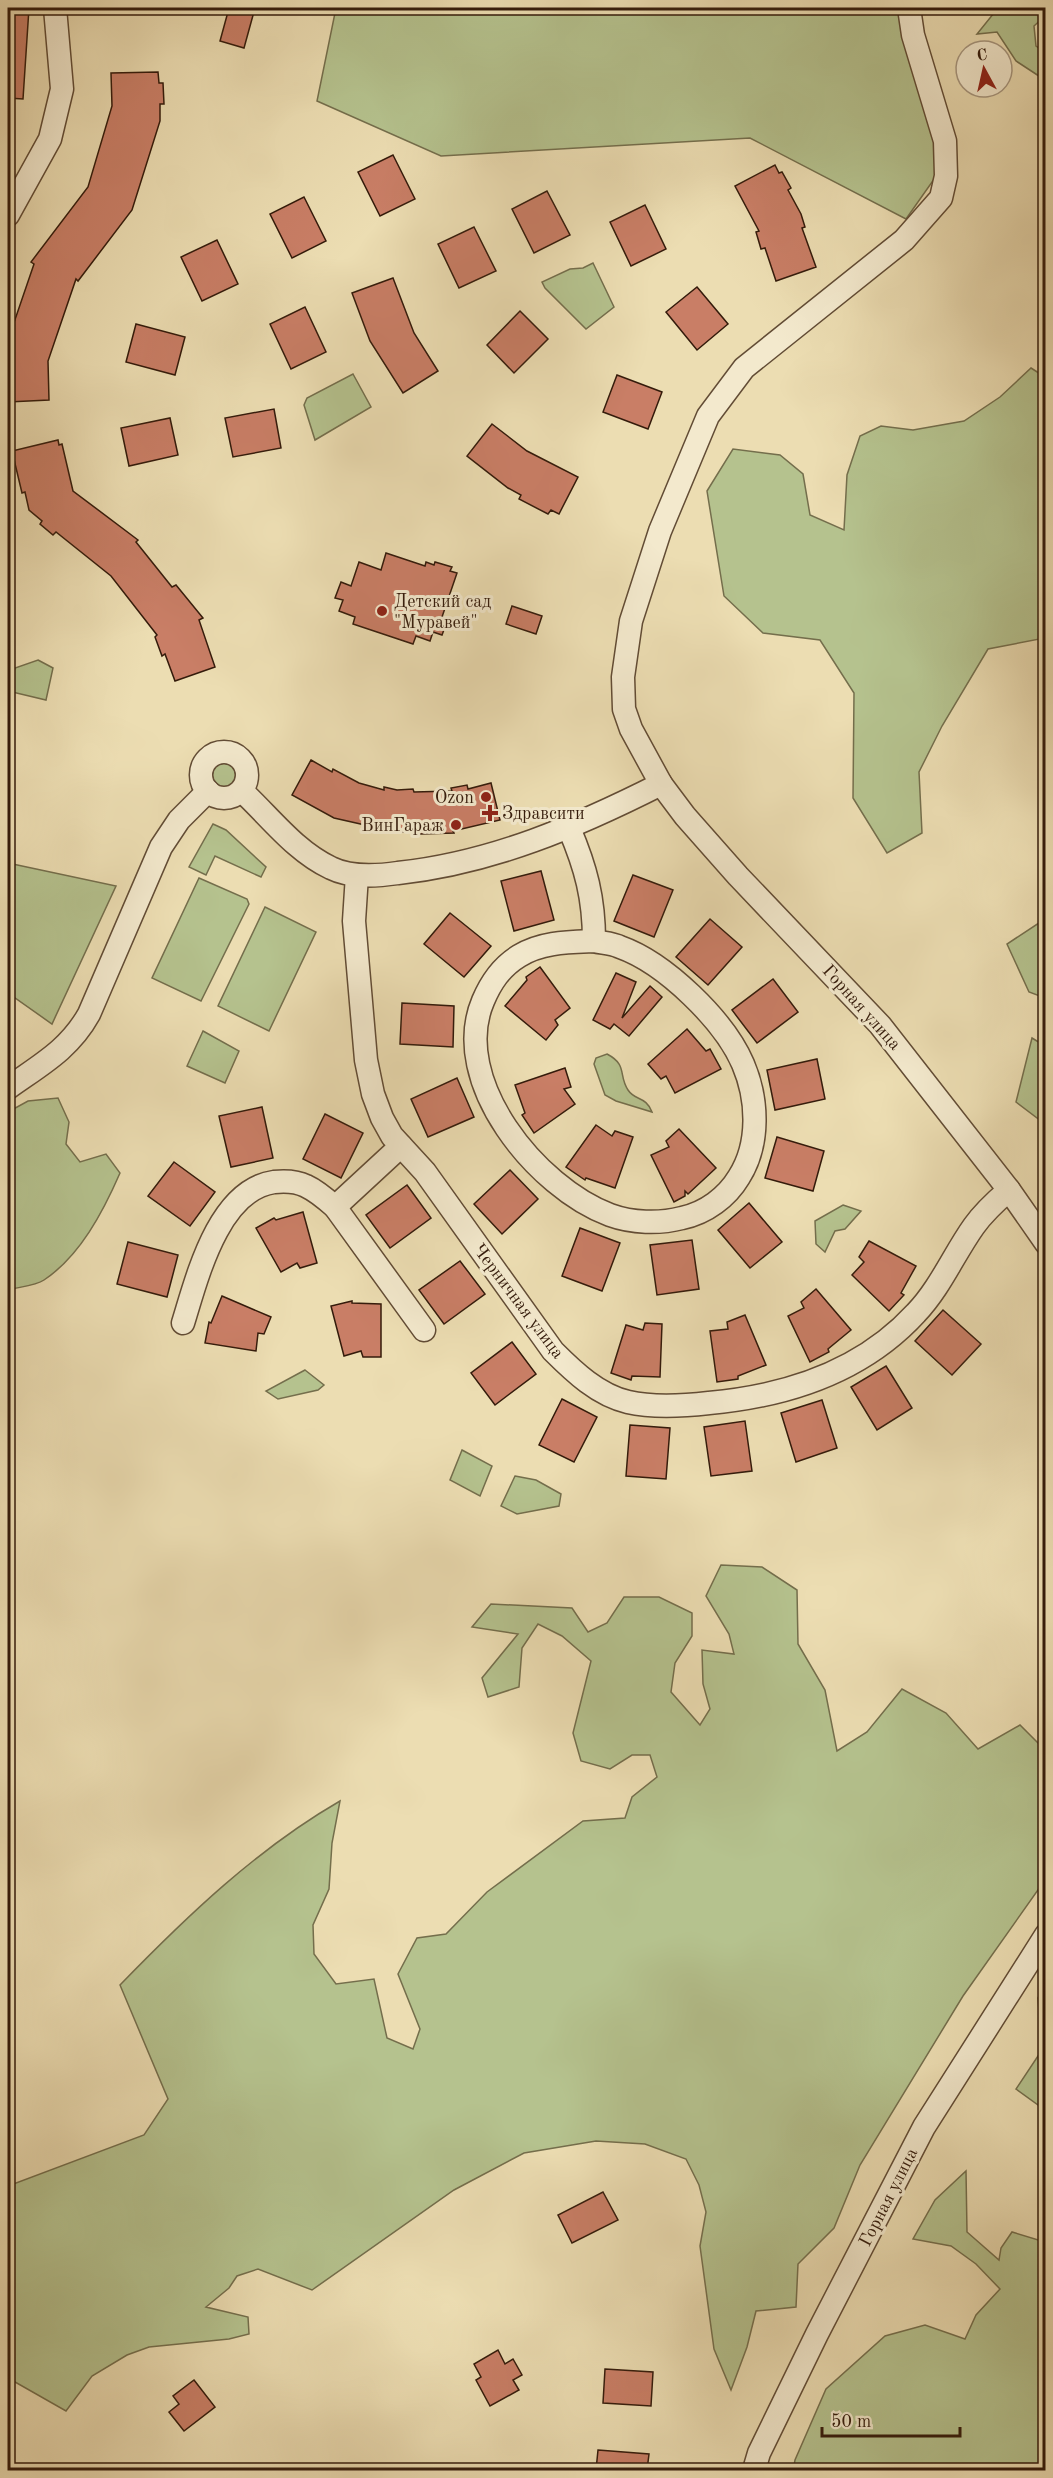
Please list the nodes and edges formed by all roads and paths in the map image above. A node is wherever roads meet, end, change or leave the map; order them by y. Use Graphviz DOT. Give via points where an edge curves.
graph roads {
  1 [pos="55,8"];
  2 [pos="909,8"];
  3 [pos="8,215"];
  4 [pos="661,784"];
  5 [pos="208,791"];
  6 [pos="242,791"];
  7 [pos="569,828"];
  8 [pos="357,875"];
  9 [pos="594,941"];
  10 [pos="8,1088"];
  11 [pos="401,1146"];
  12 [pos="1009,1190"];
  13 [pos="335,1207"];
  14 [pos="1046,1243"];
  15 [pos="183,1323"];
  16 [pos="424,1330"];
  17 [pos="1046,1935"];
  18 [pos="754,2470"];
  1 -- 3 [label="street" via="62,89 50,139"];
  2 -- 4 [label="street, Горная улица" via="913,35 945,141 946,176 941,198 904,240 744,368 708,416 660,531 631,621 622,677 624,710"];
  4 -- 7 [label="street"];
  4 -- 12 [label="street, Горная улица" via="731,868 880,1025"];
  5 -- 6 [label="street" via="221,798"];
  5 -- 6 [label="street" via="201,771 209,758 222,752 234,754 245,765 247,778"];
  5 -- 10 [label="street" via="179,820 161,847 78,1033 63,1049"];
  6 -- 8 [label="street" via="311,857 333,869"];
  7 -- 8 [label="street" via="490,855 434,868"];
  7 -- 9 [label="street" via="589,882"];
  8 -- 11 [label="street, Черничная улица" via="354,921 366,1060 382,1118"];
  9 -- 9 [label="street" via="546,945 520,955 500,970 478,1012 475,1038 478,1066 488,1094 501,1119 536,1164 586,1203 634,1221 682,1219 700,1213 733,1187 752,1149 754,1108 743,1063 717,1024 665,972 620,946"];
  11 -- 12 [label="street, Черничная улица" via="425,1172 566,1365 616,1397 652,1405 684,1406 761,1397 822,1378 858,1360 917,1312 974,1227"];
  11 -- 13 [label="street"];
  12 -- 14 [label="street, Горная улица"];
  13 -- 15 [label="street" via="310,1188 285,1181 267,1183 250,1192 213,1238"];
  13 -- 16 [label="street"];
  17 -- 18 [label="street, Горная улица" via="924,2127 817,2334"];
}
